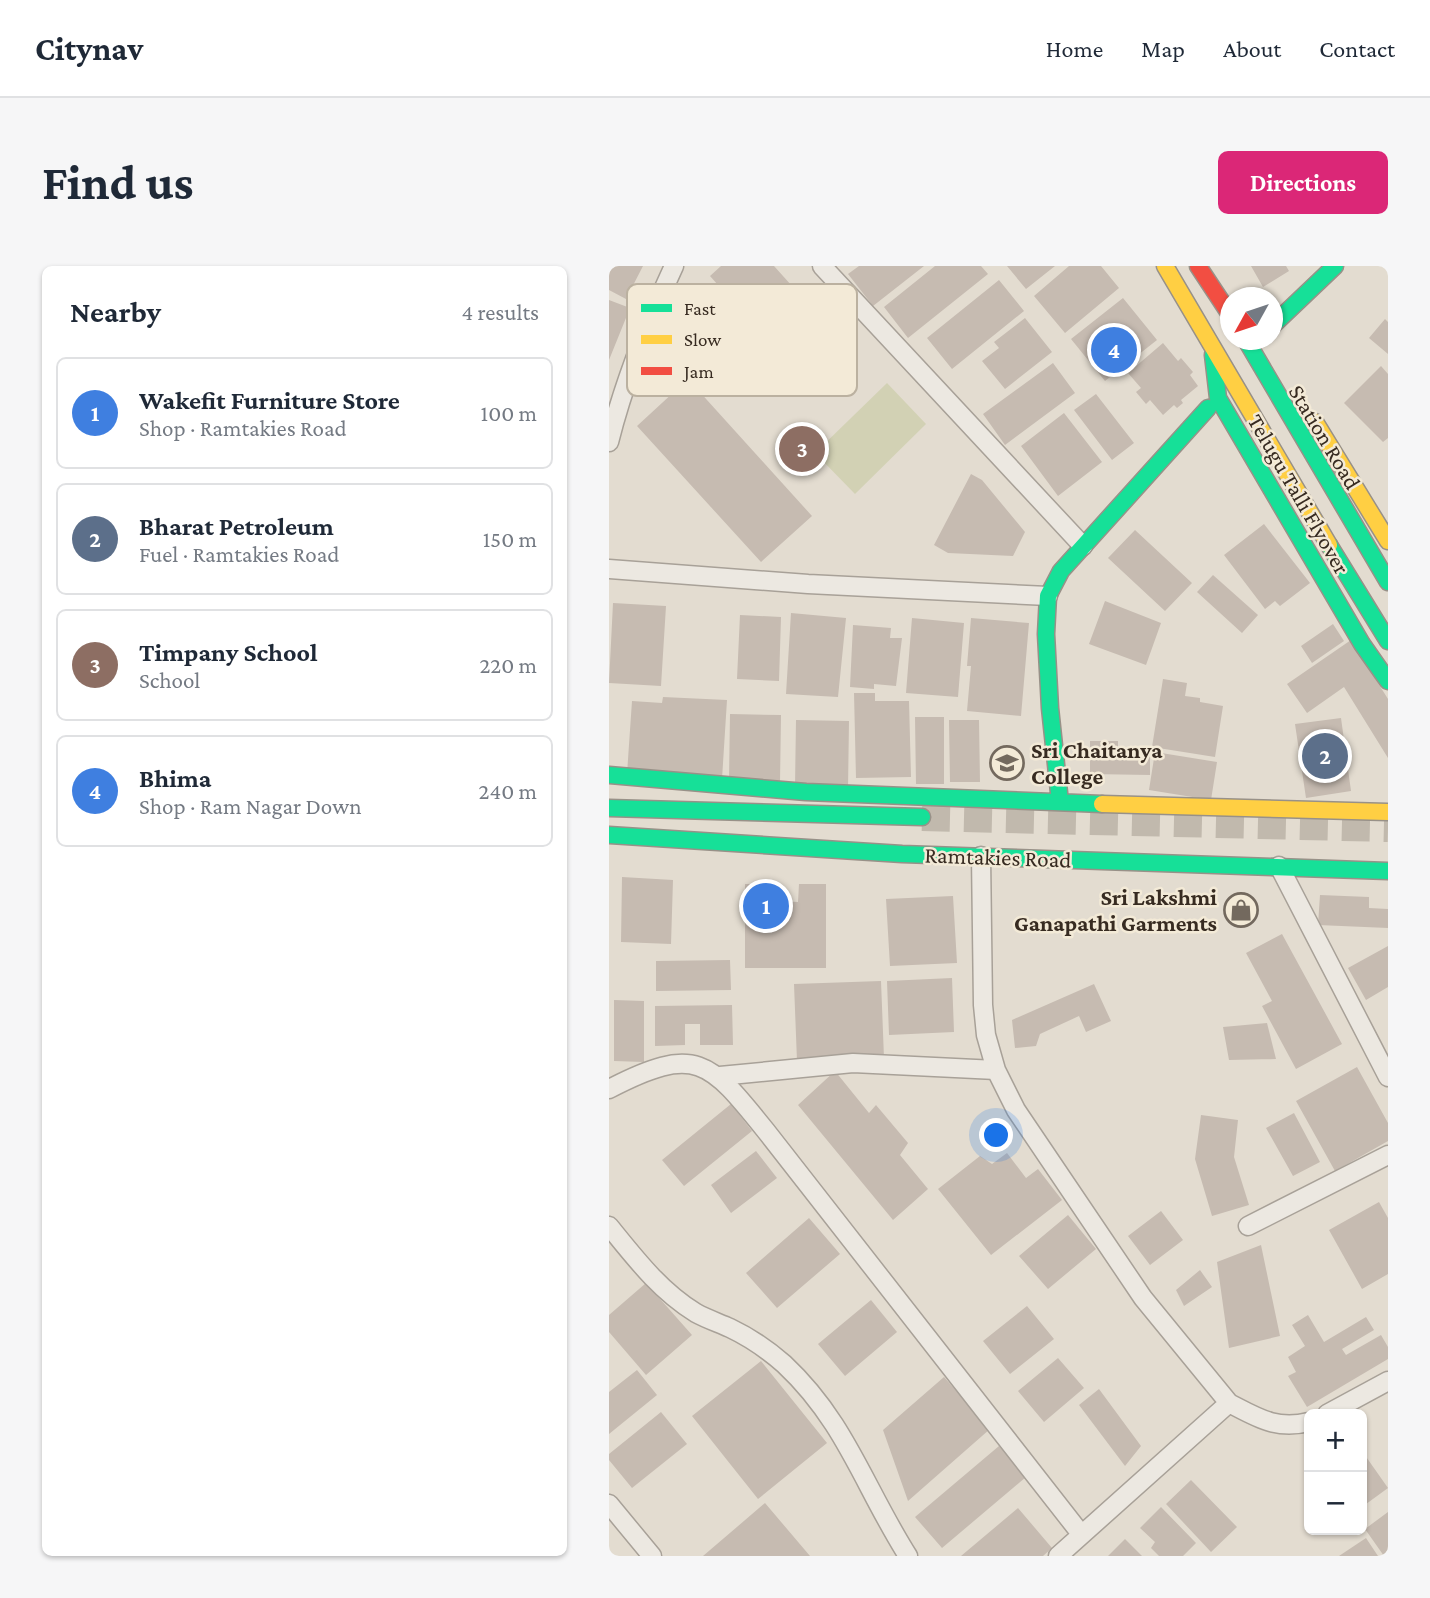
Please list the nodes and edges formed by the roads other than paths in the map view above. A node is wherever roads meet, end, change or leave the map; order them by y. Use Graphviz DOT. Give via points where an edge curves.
graph roads {
  1 [pos="674,266"];
  2 [pos="822,266"];
  3 [pos="1165,266"];
  4 [pos="1198,266"];
  5 [pos="1335,266"];
  6 [pos="666,284"];
  7 [pos="839,284"];
  8 [pos="1220,300"];
  9 [pos="857,304"];
  10 [pos="1283,315"];
  11 [pos="1212,345"];
  12 [pos="1254,350"];
  13 [pos="1260,350"];
  14 [pos="1286,373"];
  15 [pos="627,382"];
  16 [pos="1208,408"];
  17 [pos="1306,408"];
  18 [pos="609,442"];
  19 [pos="1388,541"];
  20 [pos="1083,546"];
  21 [pos="609,569"];
  22 [pos="1388,582"];
  23 [pos="1048,596"];
  24 [pos="1388,641"];
  25 [pos="1388,681"];
  26 [pos="609,775"];
  27 [pos="883,796"];
  28 [pos="1061,802"];
  29 [pos="609,808"];
  30 [pos="1388,811"];
  31 [pos="883,816"];
  32 [pos="609,835"];
  33 [pos="872,852"];
  34 [pos="981,856"];
  35 [pos="1279,866"];
  36 [pos="1388,871"];
  37 [pos="996,1070"];
  38 [pos="720,1076"];
  39 [pos="1388,1077"];
  40 [pos="609,1089"];
  41 [pos="1388,1155"];
  42 [pos="609,1226"];
  43 [pos="1248,1226"];
  44 [pos="1388,1381"];
  45 [pos="1229,1403"];
  46 [pos="1336,1409"];
  47 [pos="1304,1423"];
  48 [pos="609,1504"];
  49 [pos="1081,1534"];
  50 [pos="652,1556"];
  51 [pos="908,1556"];
  52 [pos="1058,1556"];
  1 -- 6 [label="street"];
  2 -- 7 [label="street"];
  3 -- 11 [label="main road, Telugu Talli Flyover"];
  4 -- 8 [label="main road"];
  5 -- 10 [label="main road"];
  9 -- 20 [label="street"];
  11 -- 24 [label="main road, Telugu Talli Flyover"];
  11 -- 25 [label="main road" via="1218,398"];
  12 -- 22 [label="main road, Telugu Talli Flyover"];
  13 -- 14 [label="main road, Station Road"];
  15 -- 18 [label="street"];
  16 -- 20 [label="main road"];
  17 -- 19 [label="main road, Station Road"];
  20 -- 23 [label="main road"];
  21 -- 23 [label="street"];
  23 -- 28 [label="main road" via="1049,683"];
  26 -- 27 [label="main road"];
  27 -- 28 [label="main road"];
  27 -- 31 [label="main road"];
  28 -- 30 [label="main road"];
  29 -- 31 [label="main road"];
  31 -- 33 [label="main road" via="924,824"];
  32 -- 33 [label="main road, Ramtakies Road"];
  33 -- 34 [label="main road, Ramtakies Road"];
  34 -- 35 [label="main road, Ramtakies Road"];
  34 -- 37 [label="street" via="983,1004"];
  35 -- 36 [label="main road, Ramtakies Road"];
  35 -- 39 [label="street"];
  37 -- 38 [label="street" via="853,1063"];
  37 -- 45 [label="street" via="1016,1110 1143,1298"];
  38 -- 40 [label="street" via="691,1064 671,1065 642,1072"];
  38 -- 49 [label="street"];
  41 -- 43 [label="street"];
  42 -- 51 [label="street" via="649,1275 676,1299 762,1346 810,1390 845,1440"];
  44 -- 46 [label="street"];
  45 -- 47 [label="street" via="1265,1421 1290,1426"];
  45 -- 49 [label="street"];
  48 -- 50 [label="street"];
  49 -- 52 [label="street"];
}
